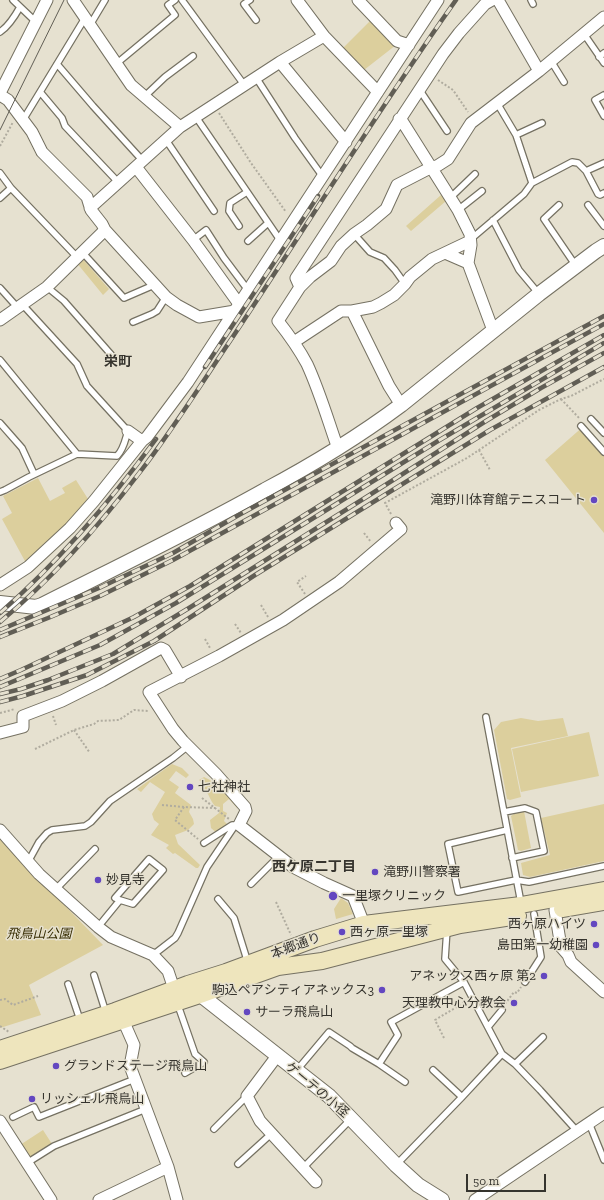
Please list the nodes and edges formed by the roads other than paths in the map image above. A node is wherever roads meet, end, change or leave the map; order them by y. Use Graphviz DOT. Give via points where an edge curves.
graph roads {
  1 [pos="13,0"];
  2 [pos="47,0"];
  3 [pos="73,0"];
  4 [pos="105,0"];
  5 [pos="175,0"];
  6 [pos="182,0"];
  7 [pos="250,0"];
  8 [pos="358,0"];
  9 [pos="438,0"];
  10 [pos="492,0"];
  11 [pos="498,0"];
  12 [pos="299,1"];
  13 [pos="20,7"];
  14 [pos="604,17"];
  15 [pos="256,20"];
  16 [pos="87,21"];
  17 [pos="36,22"];
  18 [pos="0,32"];
  19 [pos="584,34"];
  20 [pos="324,36"];
  21 [pos="409,45"];
  22 [pos="602,55"];
  23 [pos="192,56"];
  24 [pos="551,61"];
  25 [pos="280,62"];
  26 [pos="57,64"];
  27 [pos="116,64"];
  28 [pos="604,64"];
  29 [pos="540,71"];
  30 [pos="257,79"];
  31 [pos="564,82"];
  32 [pos="246,86"];
  33 [pos="418,91"];
  34 [pos="378,92"];
  35 [pos="41,93"];
  36 [pos="0,94"];
  37 [pos="604,95"];
  38 [pos="144,97"];
  39 [pos="497,103"];
  40 [pos="604,116"];
  41 [pos="196,117"];
  42 [pos="21,118"];
  43 [pos="399,119"];
  44 [pos="542,123"];
  45 [pos="180,127"];
  46 [pos="448,131"];
  47 [pos="516,135"];
  48 [pos="166,140"];
  49 [pos="346,142"];
  50 [pos="139,163"];
  51 [pos="604,163"];
  52 [pos="432,167"];
  53 [pos="586,171"];
  54 [pos="0,173"];
  55 [pos="475,174"];
  56 [pos="323,177"];
  57 [pos="118,182"];
  58 [pos="532,183"];
  59 [pos="11,188"];
  60 [pos="482,191"];
  61 [pos="247,192"];
  62 [pos="604,193"];
  63 [pos="0,198"];
  64 [pos="450,198"];
  65 [pos="559,205"];
  66 [pos="588,206"];
  67 [pos="90,208"];
  68 [pos="458,210"];
  69 [pos="214,211"];
  70 [pos="493,220"];
  71 [pos="268,223"];
  72 [pos="239,226"];
  73 [pos="604,226"];
  74 [pos="105,230"];
  75 [pos="354,234"];
  76 [pos="193,240"];
  77 [pos="280,240"];
  78 [pos="248,241"];
  79 [pos="470,241"];
  80 [pos="604,246"];
  81 [pos="445,253"];
  82 [pos="79,254"];
  83 [pos="468,263"];
  84 [pos="576,266"];
  85 [pos="405,284"];
  86 [pos="154,285"];
  87 [pos="47,287"];
  88 [pos="300,287"];
  89 [pos="0,288"];
  90 [pos="248,291"];
  91 [pos="539,294"];
  92 [pos="166,297"];
  93 [pos="20,306"];
  94 [pos="237,308"];
  95 [pos="352,311"];
  96 [pos="0,320"];
  97 [pos="133,322"];
  98 [pos="495,330"];
  99 [pos="294,342"];
  100 [pos="115,359"];
  101 [pos="0,360"];
  102 [pos="401,405"];
  103 [pos="591,419"];
  104 [pos="0,423"];
  105 [pos="581,426"];
  106 [pos="128,431"];
  107 [pos="604,433"];
  108 [pos="142,441"];
  109 [pos="339,447"];
  110 [pos="604,452"];
  111 [pos="77,454"];
  112 [pos="34,474"];
  113 [pos="0,492"];
  114 [pos="394,519"];
  115 [pos="0,585"];
  116 [pos="0,603"];
  117 [pos="180,677"];
  118 [pos="486,717"];
  119 [pos="0,733"];
  120 [pos="188,746"];
  121 [pos="504,812"];
  122 [pos="238,825"];
  123 [pos="0,830"];
  124 [pos="507,830"];
  125 [pos="204,843"];
  126 [pos="95,849"];
  127 [pos="279,856"];
  128 [pos="512,858"];
  129 [pos="28,862"];
  130 [pos="604,866"];
  131 [pos="516,880"];
  132 [pos="251,884"];
  133 [pos="56,889"];
  134 [pos="604,890"];
  135 [pos="218,899"];
  136 [pos="120,900"];
  137 [pos="604,902"];
  138 [pos="528,909"];
  139 [pos="555,910"];
  140 [pos="433,915"];
  141 [pos="368,923"];
  142 [pos="98,927"];
  143 [pos="441,931"];
  144 [pos="380,947"];
  145 [pos="153,955"];
  146 [pos="248,964"];
  147 [pos="94,975"];
  148 [pos="464,982"];
  149 [pos="525,982"];
  150 [pos="68,984"];
  151 [pos="179,992"];
  152 [pos="604,992"];
  153 [pos="200,995"];
  154 [pos="502,1010"];
  155 [pos="106,1014"];
  156 [pos="124,1020"];
  157 [pos="81,1022"];
  158 [pos="488,1028"];
  159 [pos="543,1037"];
  160 [pos="0,1048"];
  161 [pos="502,1054"];
  162 [pos="277,1056"];
  163 [pos="0,1061"];
  164 [pos="379,1064"];
  165 [pos="515,1064"];
  166 [pos="432,1070"];
  167 [pos="296,1071"];
  168 [pos="185,1073"];
  169 [pos="135,1079"];
  170 [pos="405,1082"];
  171 [pos="247,1096"];
  172 [pos="462,1097"];
  173 [pos="146,1109"];
  174 [pos="604,1113"];
  175 [pos="13,1117"];
  176 [pos="351,1119"];
  177 [pos="0,1121"];
  178 [pos="589,1123"];
  179 [pos="214,1129"];
  180 [pos="577,1131"];
  181 [pos="271,1134"];
  182 [pos="604,1160"];
  183 [pos="27,1163"];
  184 [pos="238,1164"];
  185 [pos="396,1165"];
  186 [pos="168,1167"];
  187 [pos="303,1168"];
  188 [pos="316,1182"];
  189 [pos="51,1200"];
  190 [pos="99,1200"];
  191 [pos="177,1200"];
  192 [pos="442,1200"];
  193 [pos="475,1200"];
  1 -- 13 [label="lane"];
  2 -- 17 [label="street"];
  3 -- 16 [label="street"];
  4 -- 16 [label="lane"];
  5 -- 27 [label="lane" via="168,5 176,15"];
  6 -- 32 [label="lane"];
  7 -- 15 [label="lane" via="244,4"];
  8 -- 21 [label="street" via="397,41"];
  9 -- 21 [label="street"];
  10 -- 33 [label="street" via="485,4 459,33"];
  11 -- 29 [label="street"];
  12 -- 20 [label="street"];
  13 -- 17 [label="lane"];
  13 -- 18 [label="lane"];
  14 -- 19 [label="street"];
  16 -- 26 [label="lane"];
  16 -- 27 [label="street"];
  17 -- 36 [label="street" via="5,79"];
  19 -- 22 [label="lane"];
  19 -- 24 [label="street"];
  20 -- 25 [label="street"];
  20 -- 34 [label="street"];
  21 -- 34 [label="street"];
  22 -- 28 [label="lane"];
  23 -- 38 [label="lane"];
  24 -- 29 [label="street"];
  24 -- 31 [label="lane"];
  25 -- 30 [label="street"];
  25 -- 49 [label="street"];
  26 -- 35 [label="lane"];
  26 -- 50 [label="lane"];
  27 -- 38 [label="street" via="131,85"];
  29 -- 39 [label="street"];
  30 -- 32 [label="street"];
  30 -- 56 [label="lane"];
  32 -- 41 [label="street"];
  33 -- 43 [label="street"];
  33 -- 46 [label="lane"];
  34 -- 49 [label="street"];
  35 -- 42 [label="lane"];
  35 -- 57 [label="lane" via="62,118 65,126"];
  36 -- 42 [label="street" via="8,100"];
  37 -- 40 [label="lane" via="595,100"];
  38 -- 45 [label="street"];
  39 -- 47 [label="lane"];
  39 -- 52 [label="street" via="468,127 448,158"];
  41 -- 45 [label="street"];
  41 -- 61 [label="lane"];
  42 -- 67 [label="street" via="32,132 42,152 87,197"];
  43 -- 52 [label="street"];
  43 -- 88 [label="street" via="296,278"];
  44 -- 47 [label="lane"];
  45 -- 48 [label="street"];
  47 -- 58 [label="lane"];
  48 -- 50 [label="street"];
  48 -- 69 [label="lane"];
  49 -- 56 [label="street"];
  50 -- 57 [label="street"];
  50 -- 76 [label="street"];
  51 -- 53 [label="lane"];
  52 -- 64 [label="street"];
  52 -- 75 [label="street" via="397,185 386,209"];
  53 -- 58 [label="lane" via="578,163 572,162"];
  53 -- 62 [label="lane" via="598,194"];
  54 -- 59 [label="lane"];
  55 -- 64 [label="lane"];
  56 -- 77 [label="street"];
  57 -- 67 [label="street"];
  58 -- 70 [label="lane" via="524,194"];
  59 -- 63 [label="lane"];
  59 -- 82 [label="lane"];
  60 -- 68 [label="lane"];
  61 -- 71 [label="lane"];
  61 -- 72 [label="lane" via="230,203 229,211"];
  64 -- 68 [label="street"];
  65 -- 84 [label="lane" via="544,219"];
  66 -- 73 [label="lane"];
  67 -- 74 [label="street"];
  68 -- 79 [label="street" via="470,234"];
  70 -- 79 [label="lane"];
  70 -- 91 [label="lane" via="519,270"];
  71 -- 77 [label="lane"];
  71 -- 78 [label="lane"];
  74 -- 82 [label="street"];
  74 -- 86 [label="street"];
  75 -- 85 [label="lane" via="370,252 384,258"];
  75 -- 88 [label="street" via="341,246 332,261"];
  76 -- 90 [label="lane" via="206,230"];
  76 -- 94 [label="street"];
  77 -- 90 [label="street"];
  79 -- 81 [label="street"];
  79 -- 83 [label="street"];
  80 -- 84 [label="street"];
  81 -- 83 [label="street"];
  81 -- 85 [label="street" via="432,259"];
  82 -- 86 [label="lane" via="124,298"];
  82 -- 87 [label="street"];
  83 -- 98 [label="street"];
  84 -- 91 [label="street"];
  85 -- 95 [label="street" via="394,295 377,305"];
  86 -- 92 [label="street"];
  87 -- 93 [label="street"];
  87 -- 100 [label="lane" via="64,301"];
  88 -- 99 [label="street" via="278,321"];
  89 -- 93 [label="lane"];
  90 -- 94 [label="street"];
  91 -- 98 [label="street"];
  92 -- 94 [label="street" via="199,317"];
  92 -- 97 [label="lane" via="157,311"];
  93 -- 96 [label="street"];
  93 -- 106 [label="lane" via="77,364 87,386"];
  94 -- 108 [label="street" via="188,382"];
  95 -- 99 [label="street" via="340,311"];
  95 -- 102 [label="street"];
  98 -- 102 [label="street"];
  99 -- 109 [label="street" via="320,394"];
  101 -- 111 [label="lane"];
  102 -- 109 [label="street"];
  103 -- 107 [label="lane"];
  104 -- 112 [label="lane" via="22,448"];
  105 -- 110 [label="lane"];
  106 -- 108 [label="street"];
  106 -- 111 [label="lane" via="123,448 117,456"];
  108 -- 115 [label="street" via="70,528 28,567"];
  109 -- 116 [label="street" via="229,510 42,605 36,607"];
  111 -- 112 [label="lane"];
  112 -- 113 [label="lane"];
  114 -- 117 [label="street" via="400,529 339,582 273,626"];
  117 -- 119 [label="street" via="165,650 161,648 62,701 23,716 23,727"];
  117 -- 120 [label="street" via="150,692 173,729"];
  118 -- 121 [label="lane"];
  120 -- 122 [label="street" via="245,807 246,811"];
  120 -- 129 [label="lane" via="110,801 85,826 52,830 47,833"];
  121 -- 124 [label="lane"];
  121 -- 128 [label="lane" via="524,808 536,812 544,851"];
  122 -- 125 [label="lane" via="232,825"];
  122 -- 127 [label="street"];
  122 -- 145 [label="lane" via="234,827 207,867 175,938"];
  123 -- 129 [label="street"];
  124 -- 128 [label="lane"];
  124 -- 131 [label="lane" via="448,844 458,892"];
  126 -- 133 [label="lane"];
  127 -- 132 [label="lane"];
  127 -- 141 [label="street" via="293,868 353,896"];
  128 -- 131 [label="lane"];
  129 -- 133 [label="street"];
  130 -- 131 [label="lane" via="529,882"];
  131 -- 138 [label="lane"];
  133 -- 142 [label="street"];
  134 -- 138 [label="main road, 本郷通り"];
  135 -- 146 [label="lane" via="234,918"];
  136 -- 136 [label="lane" via="133,904 163,870 149,859 115,898"];
  136 -- 142 [label="lane"];
  137 -- 139 [label="main road, 本郷通り"];
  138 -- 139 [label="main road, 本郷通り"];
  138 -- 140 [label="main road, 本郷通り"];
  138 -- 143 [label="main road, 本郷通り"];
  138 -- 149 [label="lane" via="541,957"];
  139 -- 152 [label="street" via="561,947 571,962"];
  140 -- 141 [label="main road, 本郷通り"];
  140 -- 143 [label="main road"];
  141 -- 144 [label="main road"];
  141 -- 146 [label="main road, 本郷通り" via="315,938"];
  142 -- 145 [label="street" via="111,937"];
  143 -- 144 [label="main road, 本郷通り"];
  143 -- 148 [label="lane" via="444,959"];
  144 -- 153 [label="main road, 本郷通り" via="322,961 278,967"];
  145 -- 151 [label="street" via="168,971"];
  146 -- 151 [label="main road, 本郷通り"];
  147 -- 155 [label="lane"];
  148 -- 158 [label="lane"];
  148 -- 164 [label="lane" via="391,1022 398,1035"];
  150 -- 157 [label="lane"];
  151 -- 153 [label="main road, 本郷通り"];
  151 -- 153 [label="street, ゲーテの小径"];
  151 -- 155 [label="main road, 本郷通り"];
  151 -- 156 [label="main road, 本郷通り"];
  151 -- 168 [label="lane" via="180,1011 195,1054 204,1062"];
  153 -- 162 [label="street, ゲーテの小径"];
  154 -- 158 [label="lane"];
  155 -- 157 [label="main road, 本郷通り"];
  156 -- 163 [label="main road, 本郷通り"];
  156 -- 169 [label="street" via="134,1045 130,1066"];
  157 -- 160 [label="main road, 本郷通り"];
  158 -- 161 [label="lane"];
  159 -- 165 [label="lane"];
  161 -- 165 [label="lane"];
  161 -- 172 [label="lane"];
  162 -- 167 [label="street, ゲーテの小径"];
  162 -- 171 [label="street"];
  164 -- 167 [label="lane" via="329,1032"];
  164 -- 170 [label="lane"];
  165 -- 180 [label="lane"];
  166 -- 172 [label="lane"];
  167 -- 176 [label="street, ゲーテの小径" via="329,1096"];
  169 -- 173 [label="street"];
  169 -- 175 [label="lane" via="39,1117 34,1107"];
  171 -- 179 [label="lane"];
  171 -- 181 [label="street" via="260,1121"];
  172 -- 185 [label="lane"];
  173 -- 183 [label="lane" via="54,1146"];
  173 -- 186 [label="street"];
  174 -- 178 [label="street"];
  176 -- 185 [label="street, ゲーテの小径"];
  176 -- 187 [label="lane"];
  177 -- 183 [label="street"];
  178 -- 180 [label="street"];
  178 -- 182 [label="lane"];
  180 -- 193 [label="street"];
  181 -- 184 [label="lane"];
  181 -- 187 [label="street"];
  183 -- 189 [label="street"];
  185 -- 192 [label="street, ゲーテの小径" via="418,1185"];
  186 -- 190 [label="street"];
  186 -- 191 [label="street"];
  187 -- 188 [label="street"];
}
